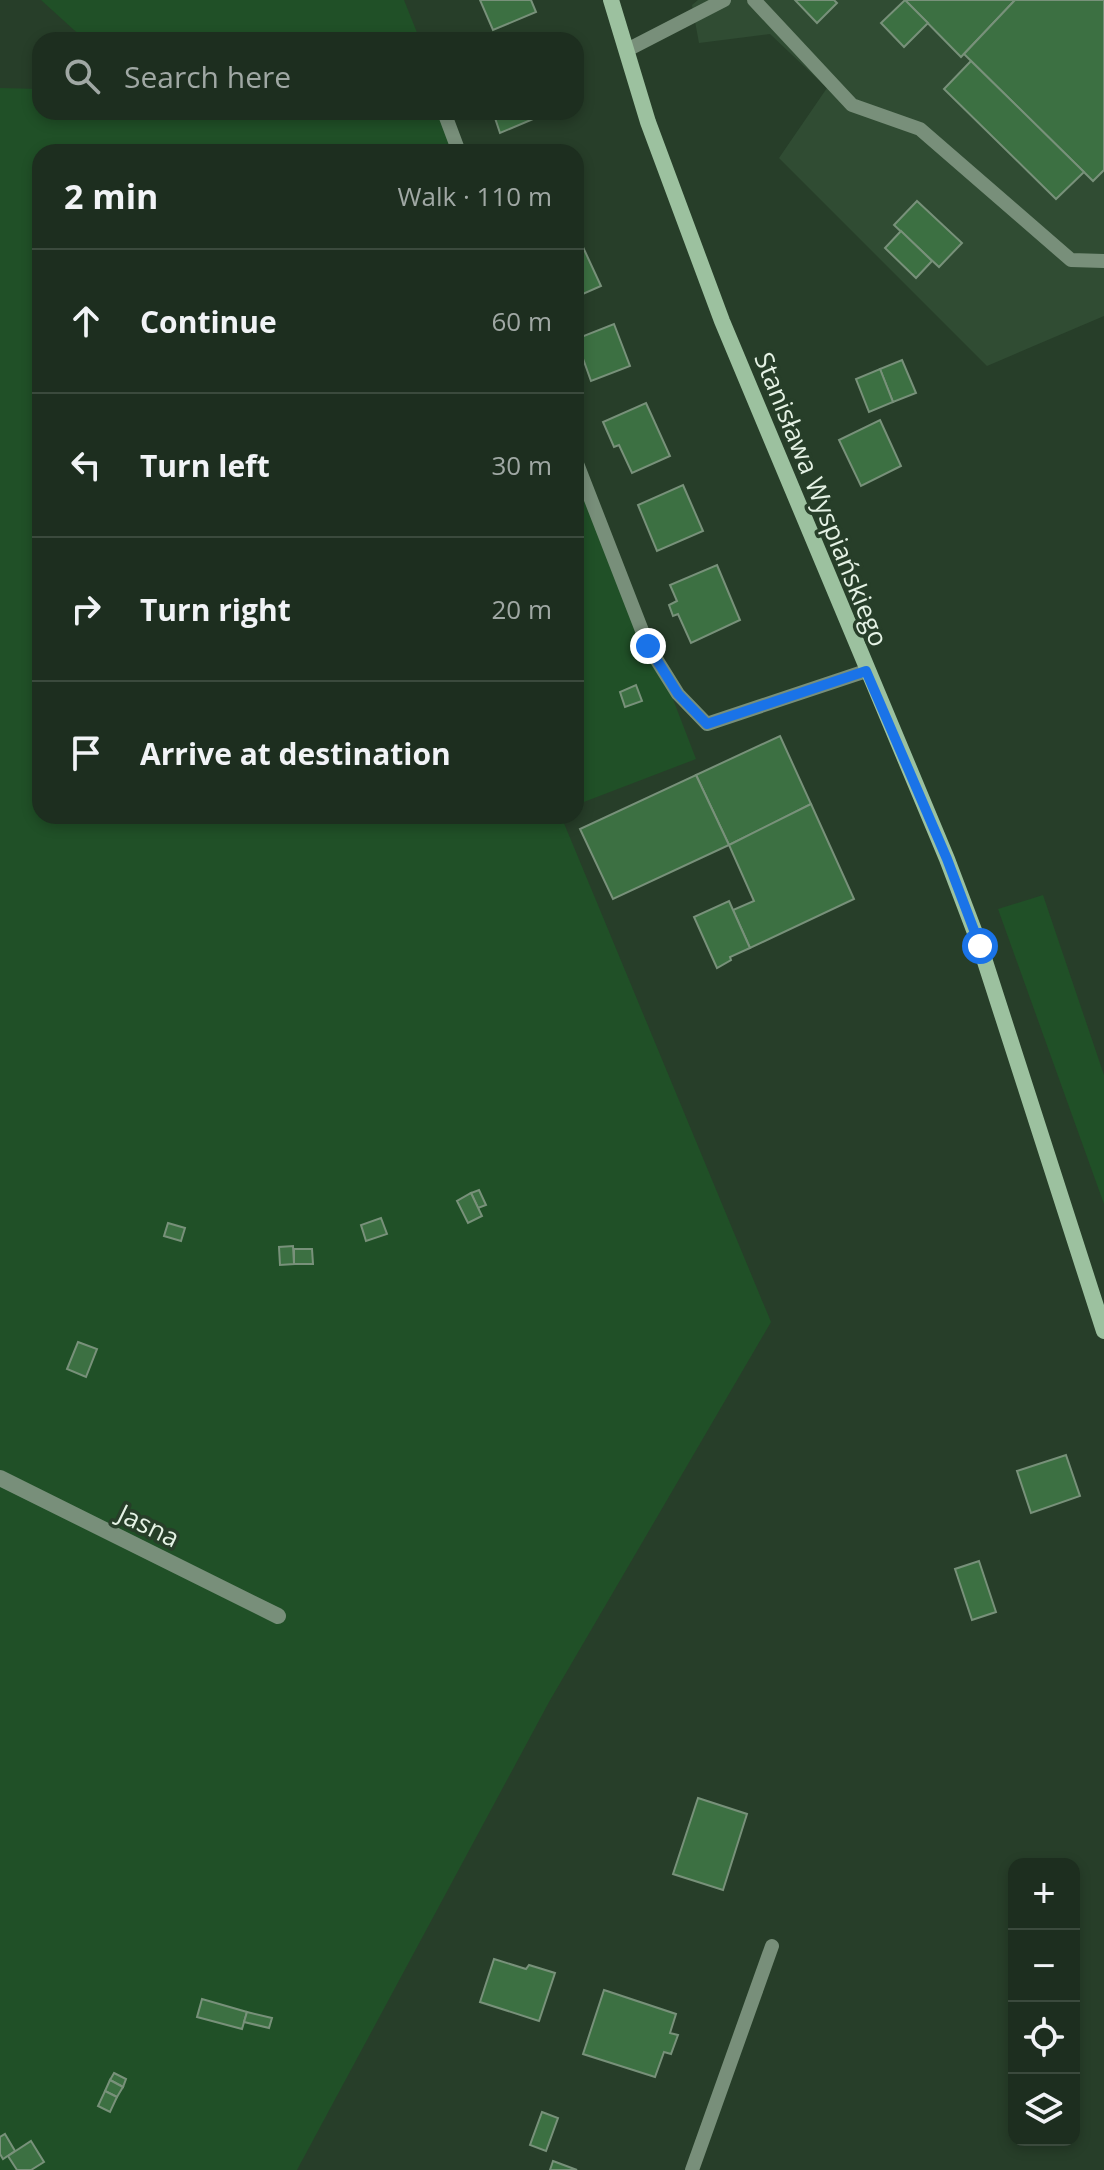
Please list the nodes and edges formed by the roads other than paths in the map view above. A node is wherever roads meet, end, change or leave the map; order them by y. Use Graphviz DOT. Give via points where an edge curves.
graph roads {
  1 [pos="611,0"];
  2 [pos="724,0"];
  3 [pos="754,0"];
  4 [pos="627,50"];
  5 [pos="447,120"];
  6 [pos="456,144"];
  7 [pos="1104,261"];
  8 [pos="584,482"];
  9 [pos="866,671"];
  10 [pos="1104,1331"];
  11 [pos="0,1478"];
  12 [pos="278,1616"];
  13 [pos="772,1946"];
  14 [pos="692,2170"];
  1 -- 4 [label="main road, Stanisława Wyspiańskiego"];
  2 -- 4 [label="lane"];
  3 -- 7 [label="lane" via="852,105 920,129 1071,260"];
  4 -- 9 [label="main road, Stanisława Wyspiańskiego" via="648,122 722,321"];
  5 -- 6 [label="lane"];
  8 -- 9 [label="lane" via="648,646 678,694 707,724"];
  9 -- 10 [label="main road, Stanisława Wyspiańskiego" via="980,946"];
  11 -- 12 [label="street, Jasna"];
  13 -- 14 [label="lane"];
}
